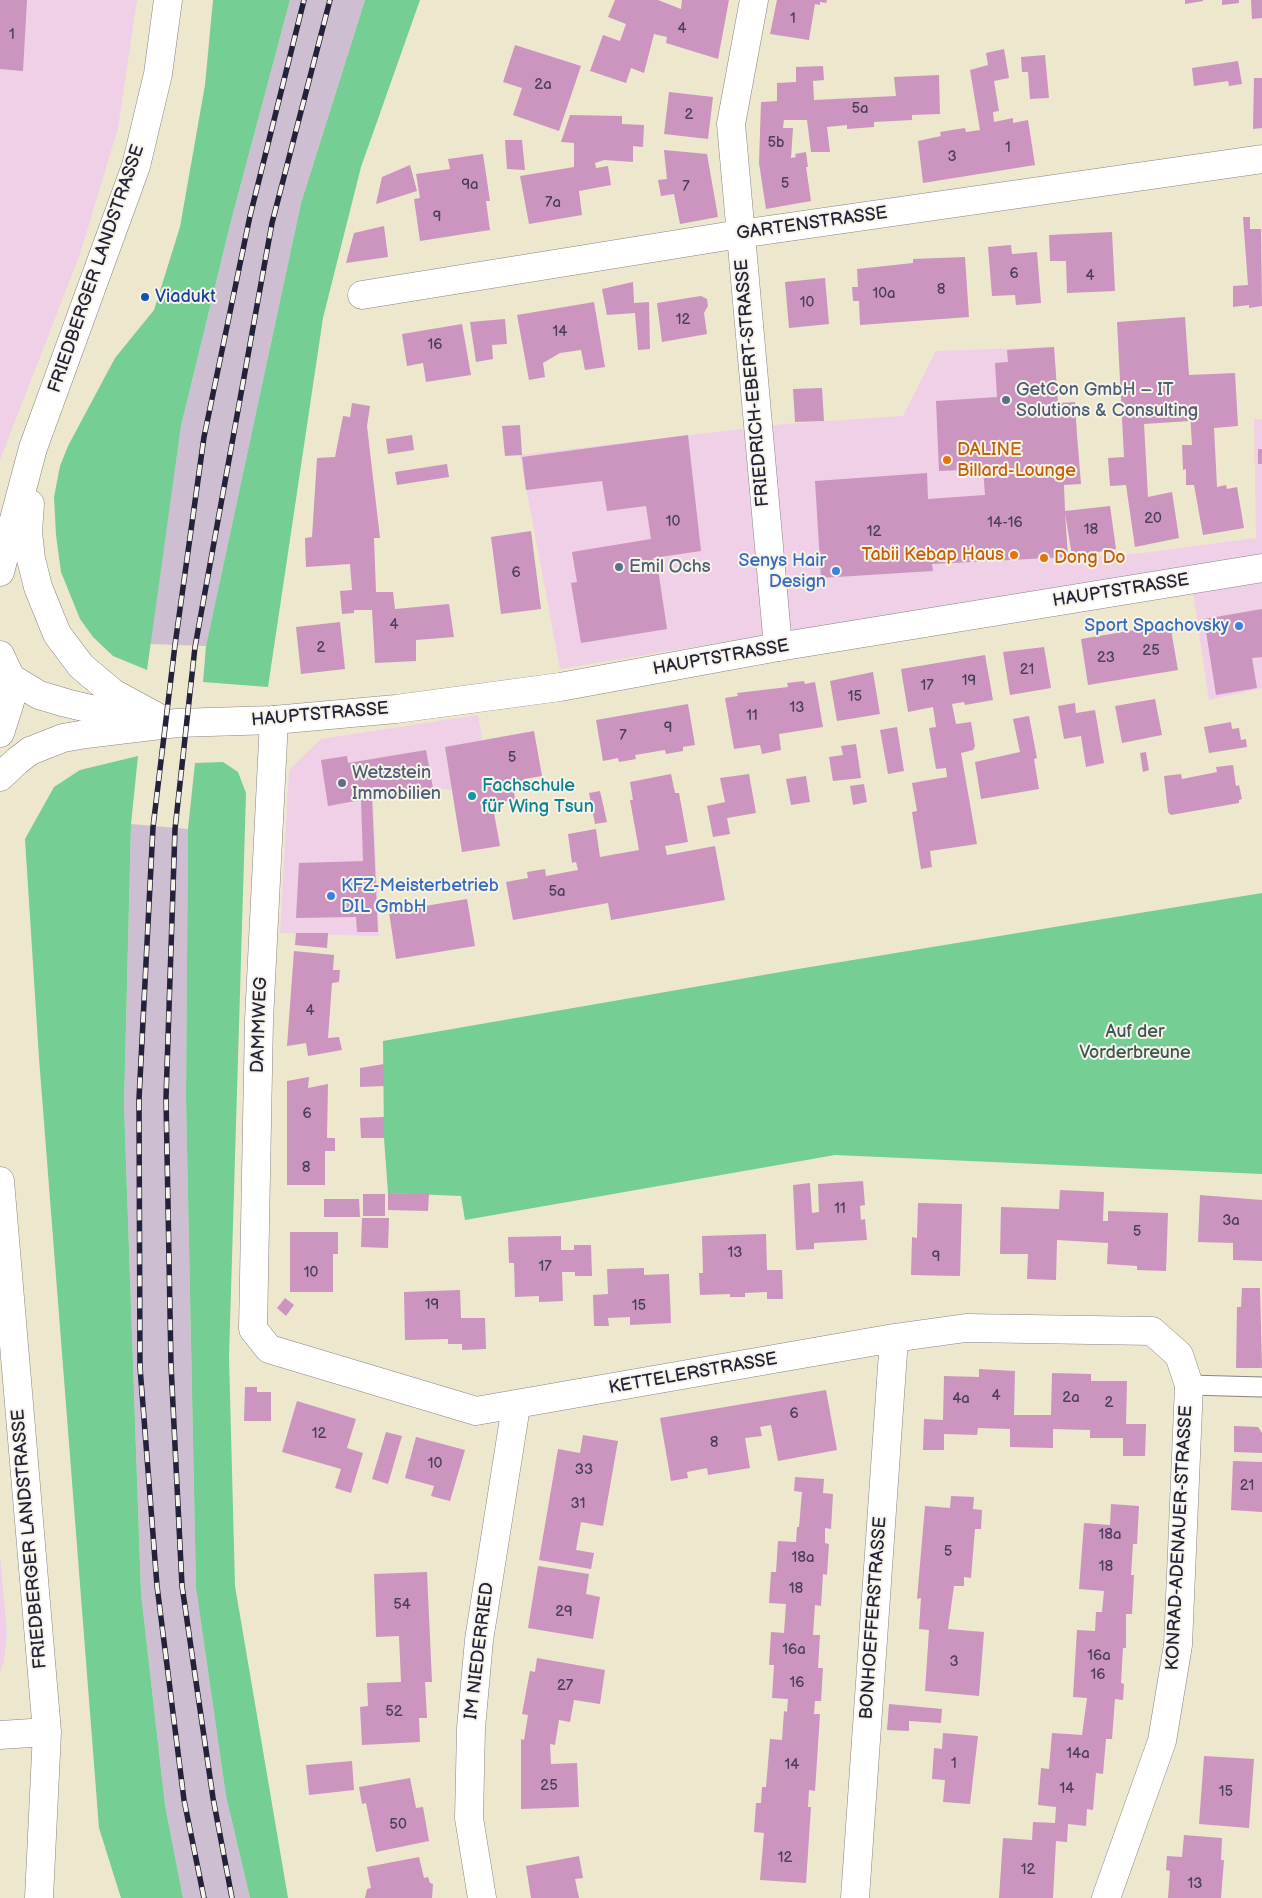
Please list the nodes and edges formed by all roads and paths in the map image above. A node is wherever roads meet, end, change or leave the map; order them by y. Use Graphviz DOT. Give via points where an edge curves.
graph roads {
  1 [pos="168,0"];
  2 [pos="754,0"];
  3 [pos="1262,159"];
  4 [pos="740,234"];
  5 [pos="362,295"];
  6 [pos="32,448"];
  7 [pos="0,505"];
  8 [pos="1262,568"];
  9 [pos="0,572"];
  10 [pos="778,648"];
  11 [pos="5,666"];
  12 [pos="168,720"];
  13 [pos="274,720"];
  14 [pos="0,734"];
  15 [pos="0,777"];
  16 [pos="0,1181"];
  17 [pos="253,1329"];
  18 [pos="1152,1331"];
  19 [pos="894,1338"];
  20 [pos="1188,1385"];
  21 [pos="1262,1387"];
  22 [pos="516,1406"];
  23 [pos="47,1732"];
  24 [pos="0,1735"];
  25 [pos="39,1898"];
  26 [pos="482,1898"];
  27 [pos="855,1898"];
  28 [pos="1106,1898"];
  1 -- 6 [label="street, FRIEDBERGER LANDSTRASSE" via="158,74 136,166"];
  2 -- 4 [label="street, FRIEDRICH-EBERT-STRASSE" via="731,124"];
  3 -- 4 [label="street, GARTENSTRASSE"];
  4 -- 5 [label="street, GARTENSTRASSE"];
  4 -- 10 [label="street, FRIEDRICH-EBERT-STRASSE"];
  6 -- 7 [label="street, FRIEDBERGER LANDSTRASSE"];
  6 -- 9 [label="street, FRIEDBERGER LANDSTRASSE"];
  6 -- 12 [label="street" via="28,532 31,559 57,634 81,666 112,693"];
  8 -- 10 [label="street, HAUPTSTRASSE"];
  10 -- 13 [label="street, HAUPTSTRASSE" via="560,687 396,709"];
  11 -- 12 [label="street, HAUPTSTRASSE" via="39,695 108,713"];
  11 -- 14 [label="street" via="10,702"];
  12 -- 13 [label="street, HAUPTSTRASSE"];
  12 -- 15 [label="street, HAUPTSTRASSE" via="63,738 30,751"];
  13 -- 17 [label="street, DAMMWEG" via="260,1020"];
  16 -- 23 [label="street, FRIEDBERGER LANDSTRASSE"];
  17 -- 22 [label="street, KETTELERSTRASSE" via="269,1349 476,1411"];
  18 -- 19 [label="street, KETTELERSTRASSE" via="966,1328"];
  18 -- 20 [label="street, KONRAD-ADENAUER-STRASSE" via="1179,1355"];
  19 -- 22 [label="street, KETTELERSTRASSE"];
  19 -- 27 [label="street, BONHOEFFERSTRASSE"];
  20 -- 21 [label="lane"];
  20 -- 28 [label="street, KONRAD-ADENAUER-STRASSE" via="1176,1654 1162,1741"];
  22 -- 26 [label="street, IM NIEDERRIED" via="480,1640 471,1728 469,1818"];
  23 -- 24 [label="street"];
  23 -- 25 [label="street, FRIEDBERGER LANDSTRASSE"];
}
